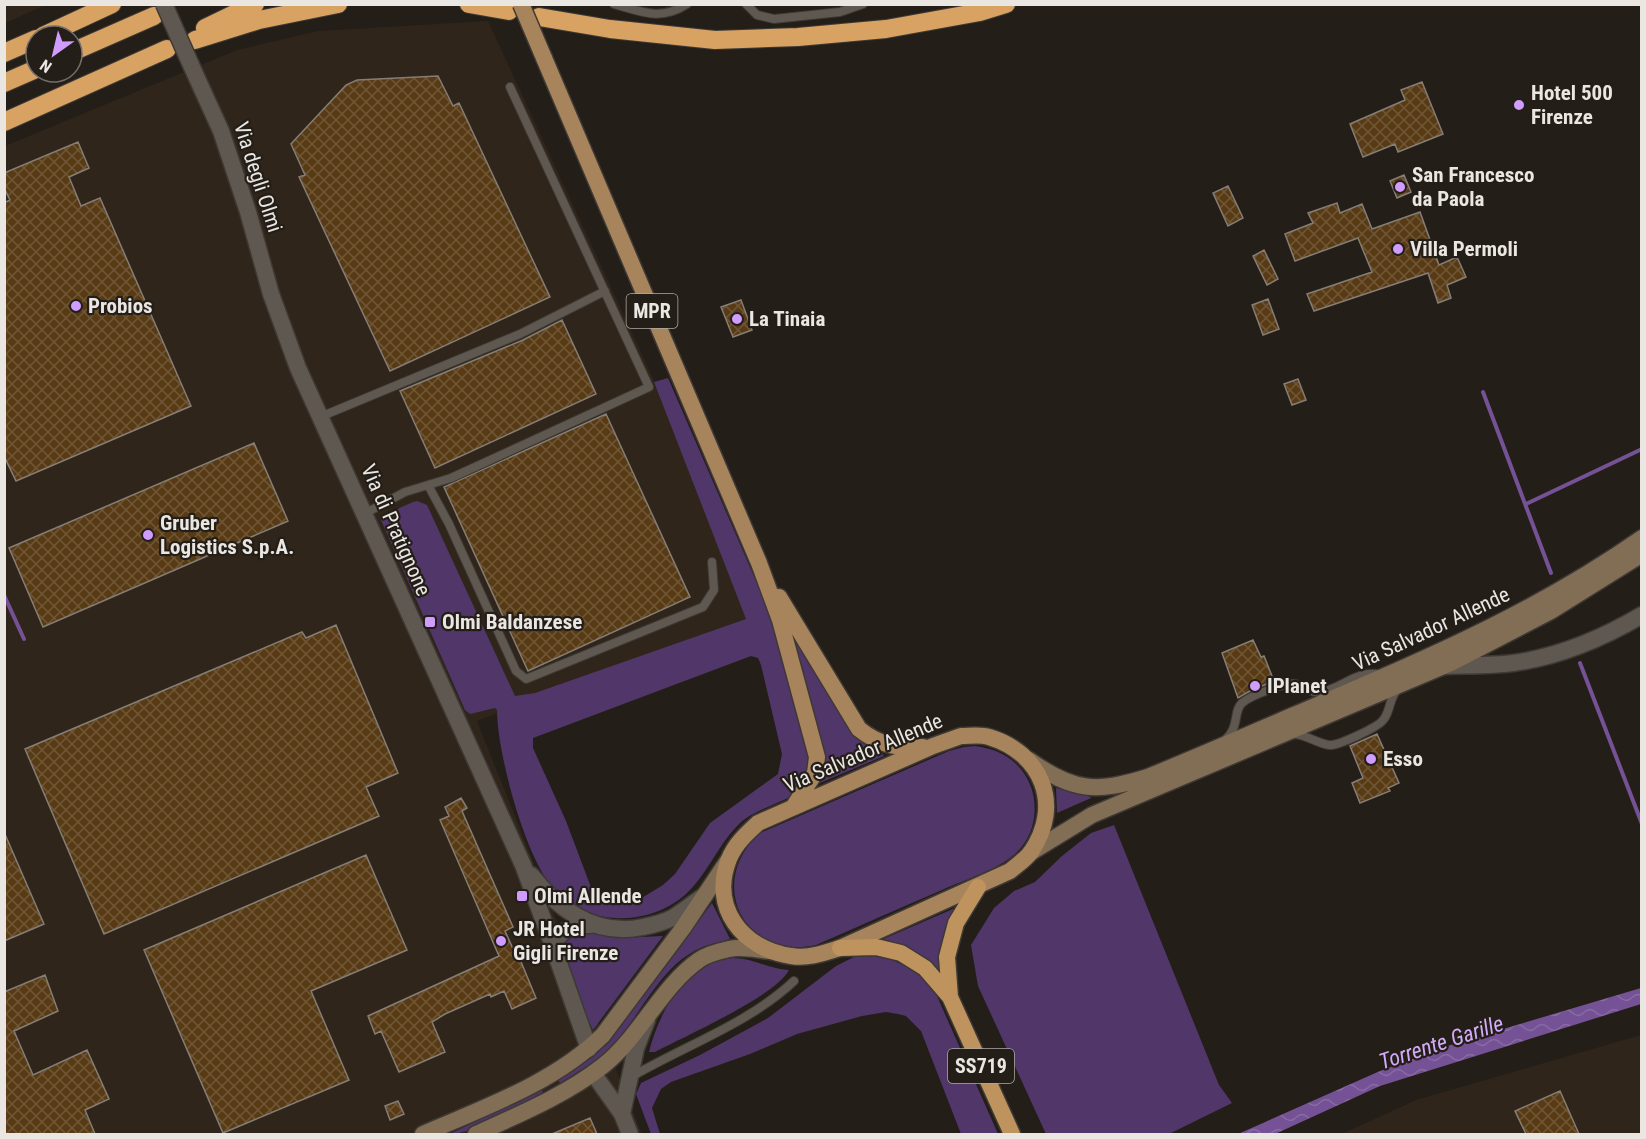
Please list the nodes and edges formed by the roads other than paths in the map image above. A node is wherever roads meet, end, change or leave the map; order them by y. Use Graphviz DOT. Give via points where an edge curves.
graph roads {
  1 [pos="112,4"];
  2 [pos="255,4"];
  3 [pos="469,4"];
  4 [pos="614,4"];
  5 [pos="687,4"];
  6 [pos="863,4"];
  7 [pos="1006,4"];
  8 [pos="334,5"];
  9 [pos="746,5"];
  10 [pos="515,8"];
  11 [pos="159,10"];
  12 [pos="539,17"];
  13 [pos="69,24"];
  14 [pos="24,44"];
  15 [pos="84,46"];
  16 [pos="167,49"];
  17 [pos="4,53"];
  18 [pos="24,74"];
  19 [pos="4,83"];
  20 [pos="510,87"];
  21 [pos="4,122"];
  22 [pos="606,291"];
  23 [pos="298,368"];
  24 [pos="320,417"];
  25 [pos="428,485"];
  26 [pos="364,514"];
  27 [pos="1641,538"];
  28 [pos="1641,554"];
  29 [pos="712,562"];
  30 [pos="759,563"];
  31 [pos="1641,615"];
  32 [pos="1444,666"];
  33 [pos="1395,680"];
  34 [pos="1280,736"];
  35 [pos="933,746"];
  36 [pos="1210,752"];
  37 [pos="1029,760"];
  38 [pos="793,807"];
  39 [pos="1030,853"];
  40 [pos="729,859"];
  41 [pos="522,865"];
  42 [pos="978,886"];
  43 [pos="708,893"];
  44 [pos="595,925"];
  45 [pos="553,946"];
  46 [pos="840,948"];
  47 [pos="770,951"];
  48 [pos="794,981"];
  49 [pos="950,997"];
  50 [pos="647,1018"];
  51 [pos="588,1049"];
  52 [pos="593,1073"];
  53 [pos="628,1079"];
  54 [pos="622,1114"];
  55 [pos="423,1134"];
  56 [pos="476,1134"];
  57 [pos="630,1134"];
  58 [pos="1012,1134"];
  1 -- 13 [label="highway"];
  2 -- 8 [label="highway" via="194,37"];
  3 -- 10 [label="highway"];
  4 -- 5 [label="lane" via="664,15"];
  6 -- 9 [label="lane" via="840,12 774,20 757,15"];
  7 -- 12 [label="highway" via="886,29 715,40"];
  10 -- 30 [label="main road, MPR, bridge" via="544,58"];
  11 -- 15 [label="highway"];
  11 -- 23 [label="street, Via degli Olmi, bridge" via="191,65 221,131"];
  14 -- 17 [label="highway"];
  16 -- 21 [label="highway"];
  18 -- 19 [label="highway"];
  20 -- 22 [label="lane"];
  22 -- 24 [label="lane" via="520,334"];
  22 -- 25 [label="lane" via="649,387"];
  23 -- 24 [label="street, Via di Pratignone"];
  24 -- 26 [label="street, Via di Pratignone"];
  25 -- 26 [label="lane" via="405,492"];
  25 -- 29 [label="lane" via="516,671 526,679 703,607 714,590"];
  26 -- 41 [label="street, Via di Pratignone"];
  27 -- 33 [label="main road, Via Salvador Allende" via="1527,610"];
  28 -- 32 [label="main road, Via Salvador Allende" via="1551,611"];
  30 -- 35 [label="main road, MPR" via="859,729 873,740 891,746"];
  30 -- 38 [label="main road, MPR" via="780,620 817,757 815,773"];
  31 -- 32 [label="street, Via Salvador Allende" via="1534,660"];
  32 -- 33 [label="main road, Via Salvador Allende"];
  33 -- 34 [label="main road, Via Salvador Allende"];
  33 -- 34 [label="lane" via="1383,721 1373,728 1328,745 1307,736"];
  33 -- 36 [label="main road, Via Salvador Allende"];
  33 -- 36 [label="lane" via="1360,675 1315,693 1293,683 1284,685 1244,701 1235,729"];
  34 -- 39 [label="main road, Via Salvador Allende" via="1092,815"];
  35 -- 37 [label="main road, Via Salvador Allende" via="961,736 986,736 1009,745"];
  35 -- 38 [label="main road, Via Salvador Allende"];
  36 -- 37 [label="main road, Via Salvador Allende" via="1126,784 1094,787 1053,777"];
  37 -- 39 [label="main road, Via Salvador Allende" via="1043,784 1046,802 1044,824"];
  38 -- 40 [label="main road, Via Salvador Allende" via="758,823 739,840"];
  39 -- 42 [label="main road, Via Salvador Allende" via="1010,871"];
  40 -- 43 [label="main road, Via Salvador Allende"];
  40 -- 47 [label="main road, Via Salvador Allende" via="723,885 724,904 733,923 748,939"];
  41 -- 44 [label="street" via="560,907"];
  41 -- 45 [label="street"];
  42 -- 46 [label="main road, Via Salvador Allende"];
  42 -- 49 [label="highway, SS719" via="956,923 947,957"];
  43 -- 44 [label="street" via="672,918 652,925 622,930"];
  43 -- 51 [label="main road, Via Salvador Allende" via="616,1018"];
  44 -- 45 [label="street" via="570,927"];
  45 -- 51 [label="street"];
  46 -- 47 [label="main road, Via Salvador Allende" via="816,956 792,957"];
  46 -- 49 [label="highway, SS719" via="876,947 901,953 925,968"];
  47 -- 50 [label="main road, Via Salvador Allende" via="730,948 700,959 675,981"];
  48 -- 53 [label="lane" via="749,1016"];
  49 -- 58 [label="highway, SS719"];
  50 -- 52 [label="main road, Via Salvador Allende" via="619,1052"];
  50 -- 53 [label="street"];
  51 -- 55 [label="main road" via="532,1085"];
  52 -- 54 [label="street"];
  52 -- 56 [label="main road" via="518,1116"];
  53 -- 54 [label="street"];
  54 -- 57 [label="street"];
}
